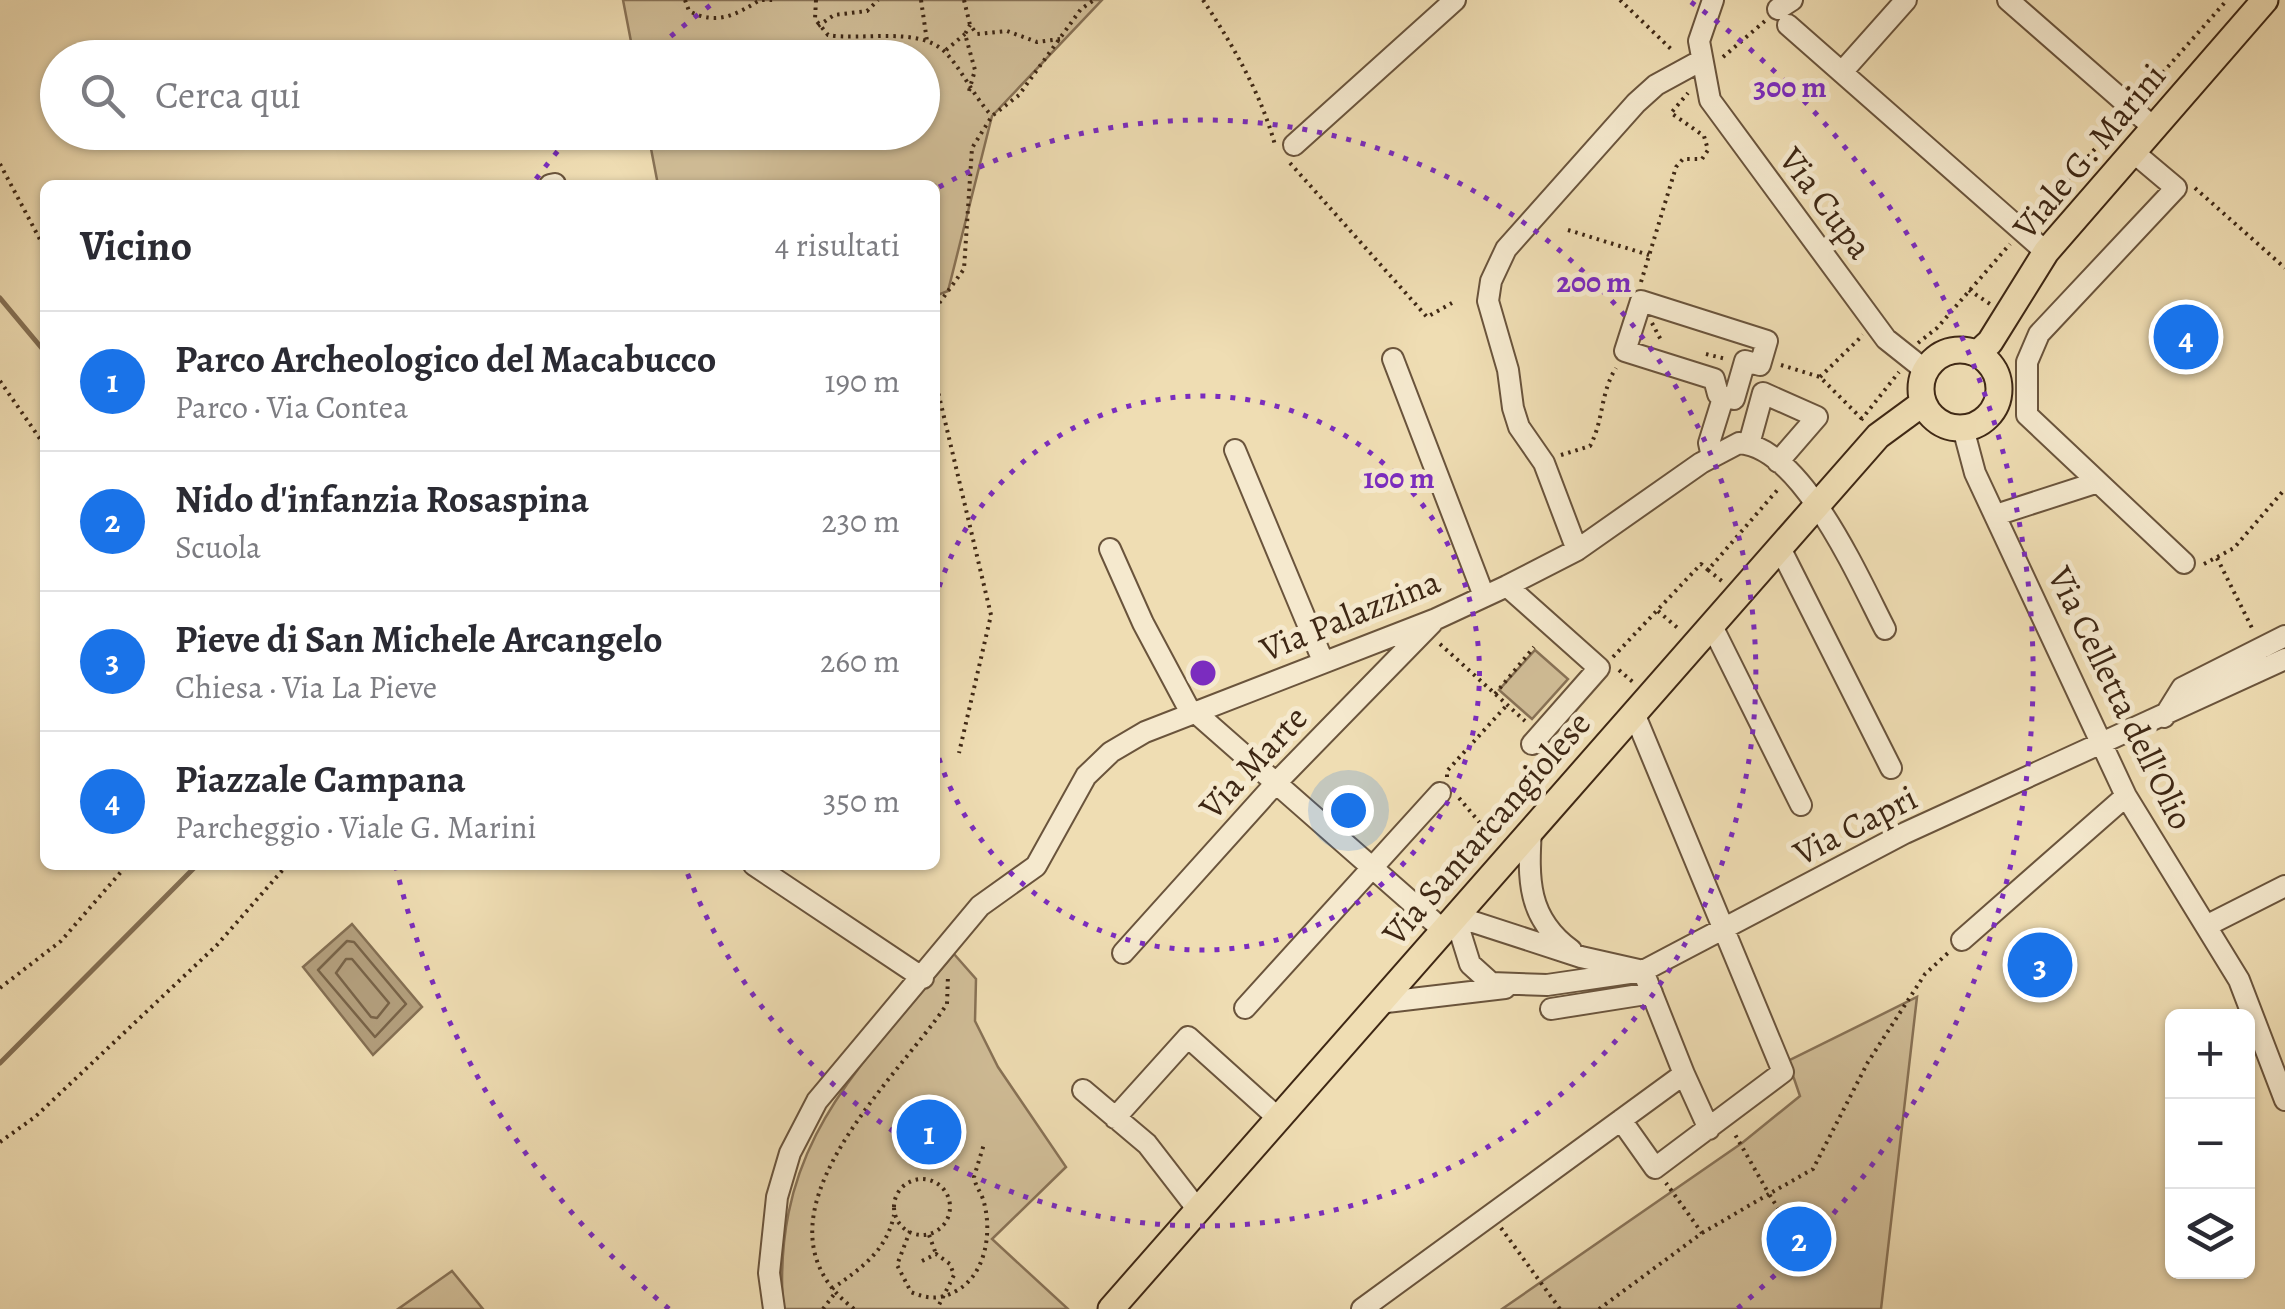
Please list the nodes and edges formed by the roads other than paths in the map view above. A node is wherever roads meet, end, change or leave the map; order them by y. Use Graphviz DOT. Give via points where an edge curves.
graph roads {
  1 [pos="1455,0"];
  2 [pos="1713,0"];
  3 [pos="1906,0"];
  4 [pos="2008,0"];
  5 [pos="2258,2"];
  6 [pos="1786,11"];
  7 [pos="1701,65"];
  8 [pos="1842,72"];
  9 [pos="2153,127"];
  10 [pos="1284,145"];
  11 [pos="2132,150"];
  12 [pos="2046,252"];
  13 [pos="1978,354"];
  14 [pos="1393,358"];
  15 [pos="1762,359"];
  16 [pos="1925,370"];
  17 [pos="1723,398"];
  18 [pos="1923,402"];
  19 [pos="1963,428"];
  20 [pos="1749,444"];
  21 [pos="1235,450"];
  22 [pos="1712,457"];
  23 [pos="1784,469"];
  24 [pos="2095,483"];
  25 [pos="1817,506"];
  26 [pos="1996,515"];
  27 [pos="1780,548"];
  28 [pos="1110,549"];
  29 [pos="1577,550"];
  30 [pos="2184,563"];
  31 [pos="1507,586"];
  32 [pos="1484,596"];
  33 [pos="1711,624"];
  34 [pos="1435,629"];
  35 [pos="1885,629"];
  36 [pos="2285,636"];
  37 [pos="2285,659"];
  38 [pos="1322,661"];
  39 [pos="1193,713"];
  40 [pos="1634,713"];
  41 [pos="2164,717"];
  42 [pos="1529,740"];
  43 [pos="2100,743"];
  44 [pos="1891,768"];
  45 [pos="1276,782"];
  46 [pos="1444,789"];
  47 [pos="2126,796"];
  48 [pos="1801,805"];
  49 [pos="1531,829"];
  50 [pos="1369,867"];
  51 [pos="761,870"];
  52 [pos="2285,886"];
  53 [pos="1449,923"];
  54 [pos="2206,926"];
  55 [pos="1723,931"];
  56 [pos="1962,940"];
  57 [pos="1123,953"];
  58 [pos="1581,958"];
  59 [pos="1648,968"];
  60 [pos="922,978"];
  61 [pos="1520,986"];
  62 [pos="1652,993"];
  63 [pos="1378,1003"];
  64 [pos="1245,1008"];
  65 [pos="1551,1009"];
  66 [pos="1684,1074"];
  67 [pos="1083,1090"];
  68 [pos="2285,1100"];
  69 [pos="1115,1118"];
  70 [pos="1278,1118"];
  71 [pos="1621,1120"];
  72 [pos="1716,1123"];
  73 [pos="1198,1210"];
  74 [pos="774,1309"];
  75 [pos="1112,1309"];
  76 [pos="1362,1309"];
  1 -- 10 [label="street"];
  2 -- 7 [label="street" via="1699,41"];
  3 -- 8 [label="street"];
  4 -- 9 [label="street"];
  5 -- 9 [label="main road, Viale G. Marini"];
  6 -- 8 [label="street"];
  7 -- 16 [label="street, Via Cupa" via="1710,100 1727,126 1886,339"];
  7 -- 29 [label="street" via="1656,84 1636,103 1506,249 1491,281 1488,300 1513,408 1544,464"];
  8 -- 12 [label="street"];
  9 -- 11 [label="main road, Viale G. Marini"];
  11 -- 12 [label="main road, Viale G. Marini"];
  11 -- 24 [label="street" via="2176,188 2031,347 2027,414"];
  12 -- 13 [label="main road, Viale G. Marini"];
  13 -- 16 [label="main road" via="1942,354"];
  13 -- 19 [label="main road" via="1995,372 1998,396 1986,418"];
  14 -- 32 [label="street"];
  15 -- 15 [label="street" via="1768,341 1641,301 1625,351 1714,379 1718,394 1734,399 1746,361 1760,366"];
  16 -- 18 [label="main road"];
  17 -- 22 [label="street" via="1709,444"];
  18 -- 19 [label="main road" via="1939,422"];
  18 -- 25 [label="main road, Via Santarcangiolese" via="1878,436"];
  19 -- 26 [label="street, Via Celletta dell'Olio"];
  20 -- 22 [label="street, Via Palazzina"];
  20 -- 23 [label="street"];
  20 -- 23 [label="street" via="1763,393 1816,417"];
  21 -- 38 [label="street"];
  22 -- 29 [label="street, Via Palazzina"];
  23 -- 25 [label="street"];
  24 -- 26 [label="street"];
  24 -- 30 [label="street"];
  25 -- 27 [label="main road, Via Santarcangiolese"];
  25 -- 35 [label="street"];
  26 -- 43 [label="street, Via Celletta dell'Olio"];
  27 -- 33 [label="main road, Via Santarcangiolese"];
  27 -- 44 [label="street"];
  28 -- 39 [label="street" via="1142,624"];
  29 -- 31 [label="street, Via Palazzina"];
  31 -- 32 [label="street, Via Palazzina"];
  31 -- 42 [label="street" via="1599,668"];
  32 -- 34 [label="street, Via Palazzina"];
  33 -- 40 [label="main road, Via Santarcangiolese"];
  33 -- 48 [label="street"];
  34 -- 38 [label="street, Via Palazzina"];
  34 -- 45 [label="street, Via Marte"];
  36 -- 41 [label="street" via="2182,688"];
  37 -- 41 [label="street, Via Capri"];
  38 -- 39 [label="street, Via Palazzina"];
  39 -- 45 [label="street"];
  39 -- 60 [label="street, Via Palazzina" via="1145,732 1098,764 1036,866 980,906"];
  40 -- 49 [label="main road, Via Santarcangiolese"];
  40 -- 55 [label="street"];
  41 -- 43 [label="street, Via Capri"];
  43 -- 47 [label="street, Via Celletta dell'Olio"];
  43 -- 55 [label="street, Via Capri" via="1905,833"];
  45 -- 50 [label="street"];
  45 -- 57 [label="street, Via Marte"];
  46 -- 50 [label="street"];
  47 -- 54 [label="street, Via Celletta dell'Olio"];
  47 -- 56 [label="street"];
  49 -- 53 [label="main road, Via Santarcangiolese"];
  49 -- 58 [label="street" via="1533,903 1558,940"];
  50 -- 53 [label="street"];
  50 -- 64 [label="street"];
  51 -- 60 [label="street"];
  52 -- 54 [label="street"];
  53 -- 58 [label="street"];
  53 -- 61 [label="street, Via Capri" via="1470,964 1491,983"];
  53 -- 63 [label="main road, Via Santarcangiolese"];
  54 -- 68 [label="street, Via Celletta dell'Olio" via="2239,980"];
  55 -- 59 [label="street, Via Capri"];
  55 -- 72 [label="street" via="1783,1072"];
  58 -- 59 [label="street"];
  59 -- 61 [label="street, Via Capri"];
  59 -- 62 [label="street"];
  60 -- 74 [label="street, Via Palazzina" via="826,1089 790,1153 776,1198 768,1273"];
  61 -- 63 [label="street, Via Capri"];
  62 -- 65 [label="street"];
  62 -- 66 [label="street"];
  63 -- 70 [label="main road, Via Santarcangiolese"];
  66 -- 71 [label="street"];
  66 -- 72 [label="street"];
  67 -- 69 [label="street"];
  69 -- 70 [label="street" via="1188,1037"];
  69 -- 73 [label="street" via="1148,1144"];
  70 -- 73 [label="main road, Via Santarcangiolese"];
  71 -- 72 [label="street" via="1655,1168"];
  71 -- 76 [label="street"];
  73 -- 75 [label="main road, Via Santarcangiolese"];
}
